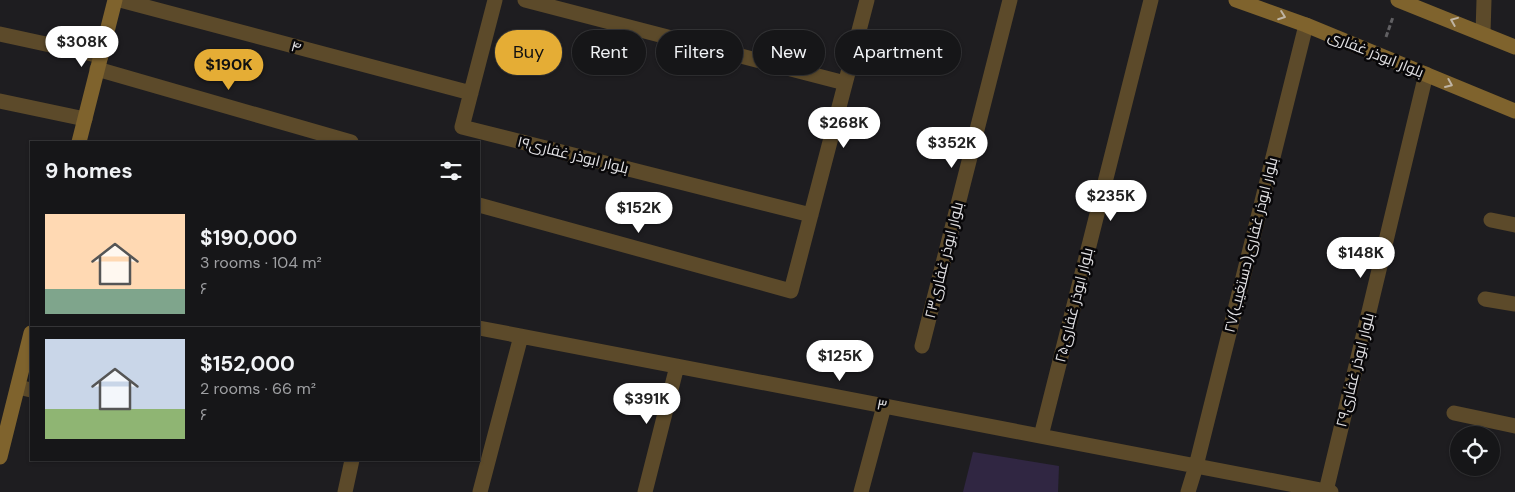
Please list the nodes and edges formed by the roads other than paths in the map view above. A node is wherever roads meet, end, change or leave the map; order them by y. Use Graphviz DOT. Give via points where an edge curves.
graph roads {
  1 [pos="115,0"];
  2 [pos="120,0"];
  3 [pos="495,0"];
  4 [pos="525,0"];
  5 [pos="867,0"];
  6 [pos="1010,0"];
  7 [pos="1151,0"];
  8 [pos="1236,0"];
  9 [pos="1399,0"];
  10 [pos="1484,0"];
  11 [pos="1306,25"];
  12 [pos="1483,33"];
  13 [pos="0,34"];
  14 [pos="1515,47"];
  15 [pos="99,62"];
  16 [pos="1426,74"];
  17 [pos="845,83"];
  18 [pos="471,94"];
  19 [pos="0,101"];
  20 [pos="1515,111"];
  21 [pos="85,119"];
  22 [pos="79,141"];
  23 [pos="348,141"];
  24 [pos="480,206"];
  25 [pos="812,215"];
  26 [pos="1491,220"];
  27 [pos="1515,225"];
  28 [pos="1485,299"];
  29 [pos="1515,304"];
  30 [pos="480,328"];
  31 [pos="521,336"];
  32 [pos="30,340"];
  33 [pos="922,346"];
  34 [pos="677,366"];
  35 [pos="24,388"];
  36 [pos="884,406"];
  37 [pos="1454,413"];
  38 [pos="1515,426"];
  39 [pos="1041,436"];
  40 [pos="0,457"];
  41 [pos="352,461"];
  42 [pos="1196,466"];
  43 [pos="1328,491"];
  44 [pos="345,492"];
  45 [pos="480,492"];
  46 [pos="645,492"];
  47 [pos="861,492"];
  48 [pos="1188,492"];
  1 -- 15 [label="main road"];
  2 -- 18 [label="street, ۴"];
  3 -- 18 [label="street, بلوار ابوذر غفاری۱۹"];
  4 -- 17 [label="street"];
  5 -- 17 [label="street"];
  6 -- 33 [label="street, بلوار ابوذر غفاری۲۳"];
  7 -- 39 [label="street, بلوار ابوذر غفاری۲۵"];
  8 -- 11 [label="main road, بلوار ابوذر غفاری, one-way"];
  12 -- 9 [label="main road, one-way"];
  10 -- 12 [label="street"];
  11 -- 16 [label="main road, بلوار ابوذر غفاری"];
  11 -- 42 [label="street, ۲۷بلوار ابوذر غفاری(دستغیب)"];
  12 -- 14 [label="main road"];
  13 -- 15 [label="street"];
  15 -- 21 [label="main road"];
  15 -- 23 [label="street"];
  16 -- 20 [label="main road, بلوار ابوذر غفاری, one-way"];
  16 -- 43 [label="street, بلوار ابوذر غفاری۲۹"];
  17 -- 25 [label="street"];
  18 -- 25 [label="street, بلوار ابوذر غفاری۱۹" via="462,127"];
  19 -- 21 [label="street"];
  21 -- 22 [label="main road"];
  24 -- 25 [label="street" via="791,291"];
  26 -- 27 [label="street"];
  28 -- 29 [label="street"];
  30 -- 31 [label="street, ۳"];
  31 -- 34 [label="street, ۳"];
  31 -- 45 [label="street"];
  32 -- 35 [label="main road"];
  34 -- 36 [label="street, ۳"];
  34 -- 46 [label="street"];
  35 -- 40 [label="main road"];
  36 -- 39 [label="street, ۳"];
  36 -- 47 [label="street"];
  37 -- 38 [label="street"];
  39 -- 42 [label="street, ۳"];
  41 -- 44 [label="street"];
  42 -- 43 [label="street, ۳"];
  42 -- 48 [label="street, ۲۷بلوار ابوذر غفاری(دستغیب)"];
}
